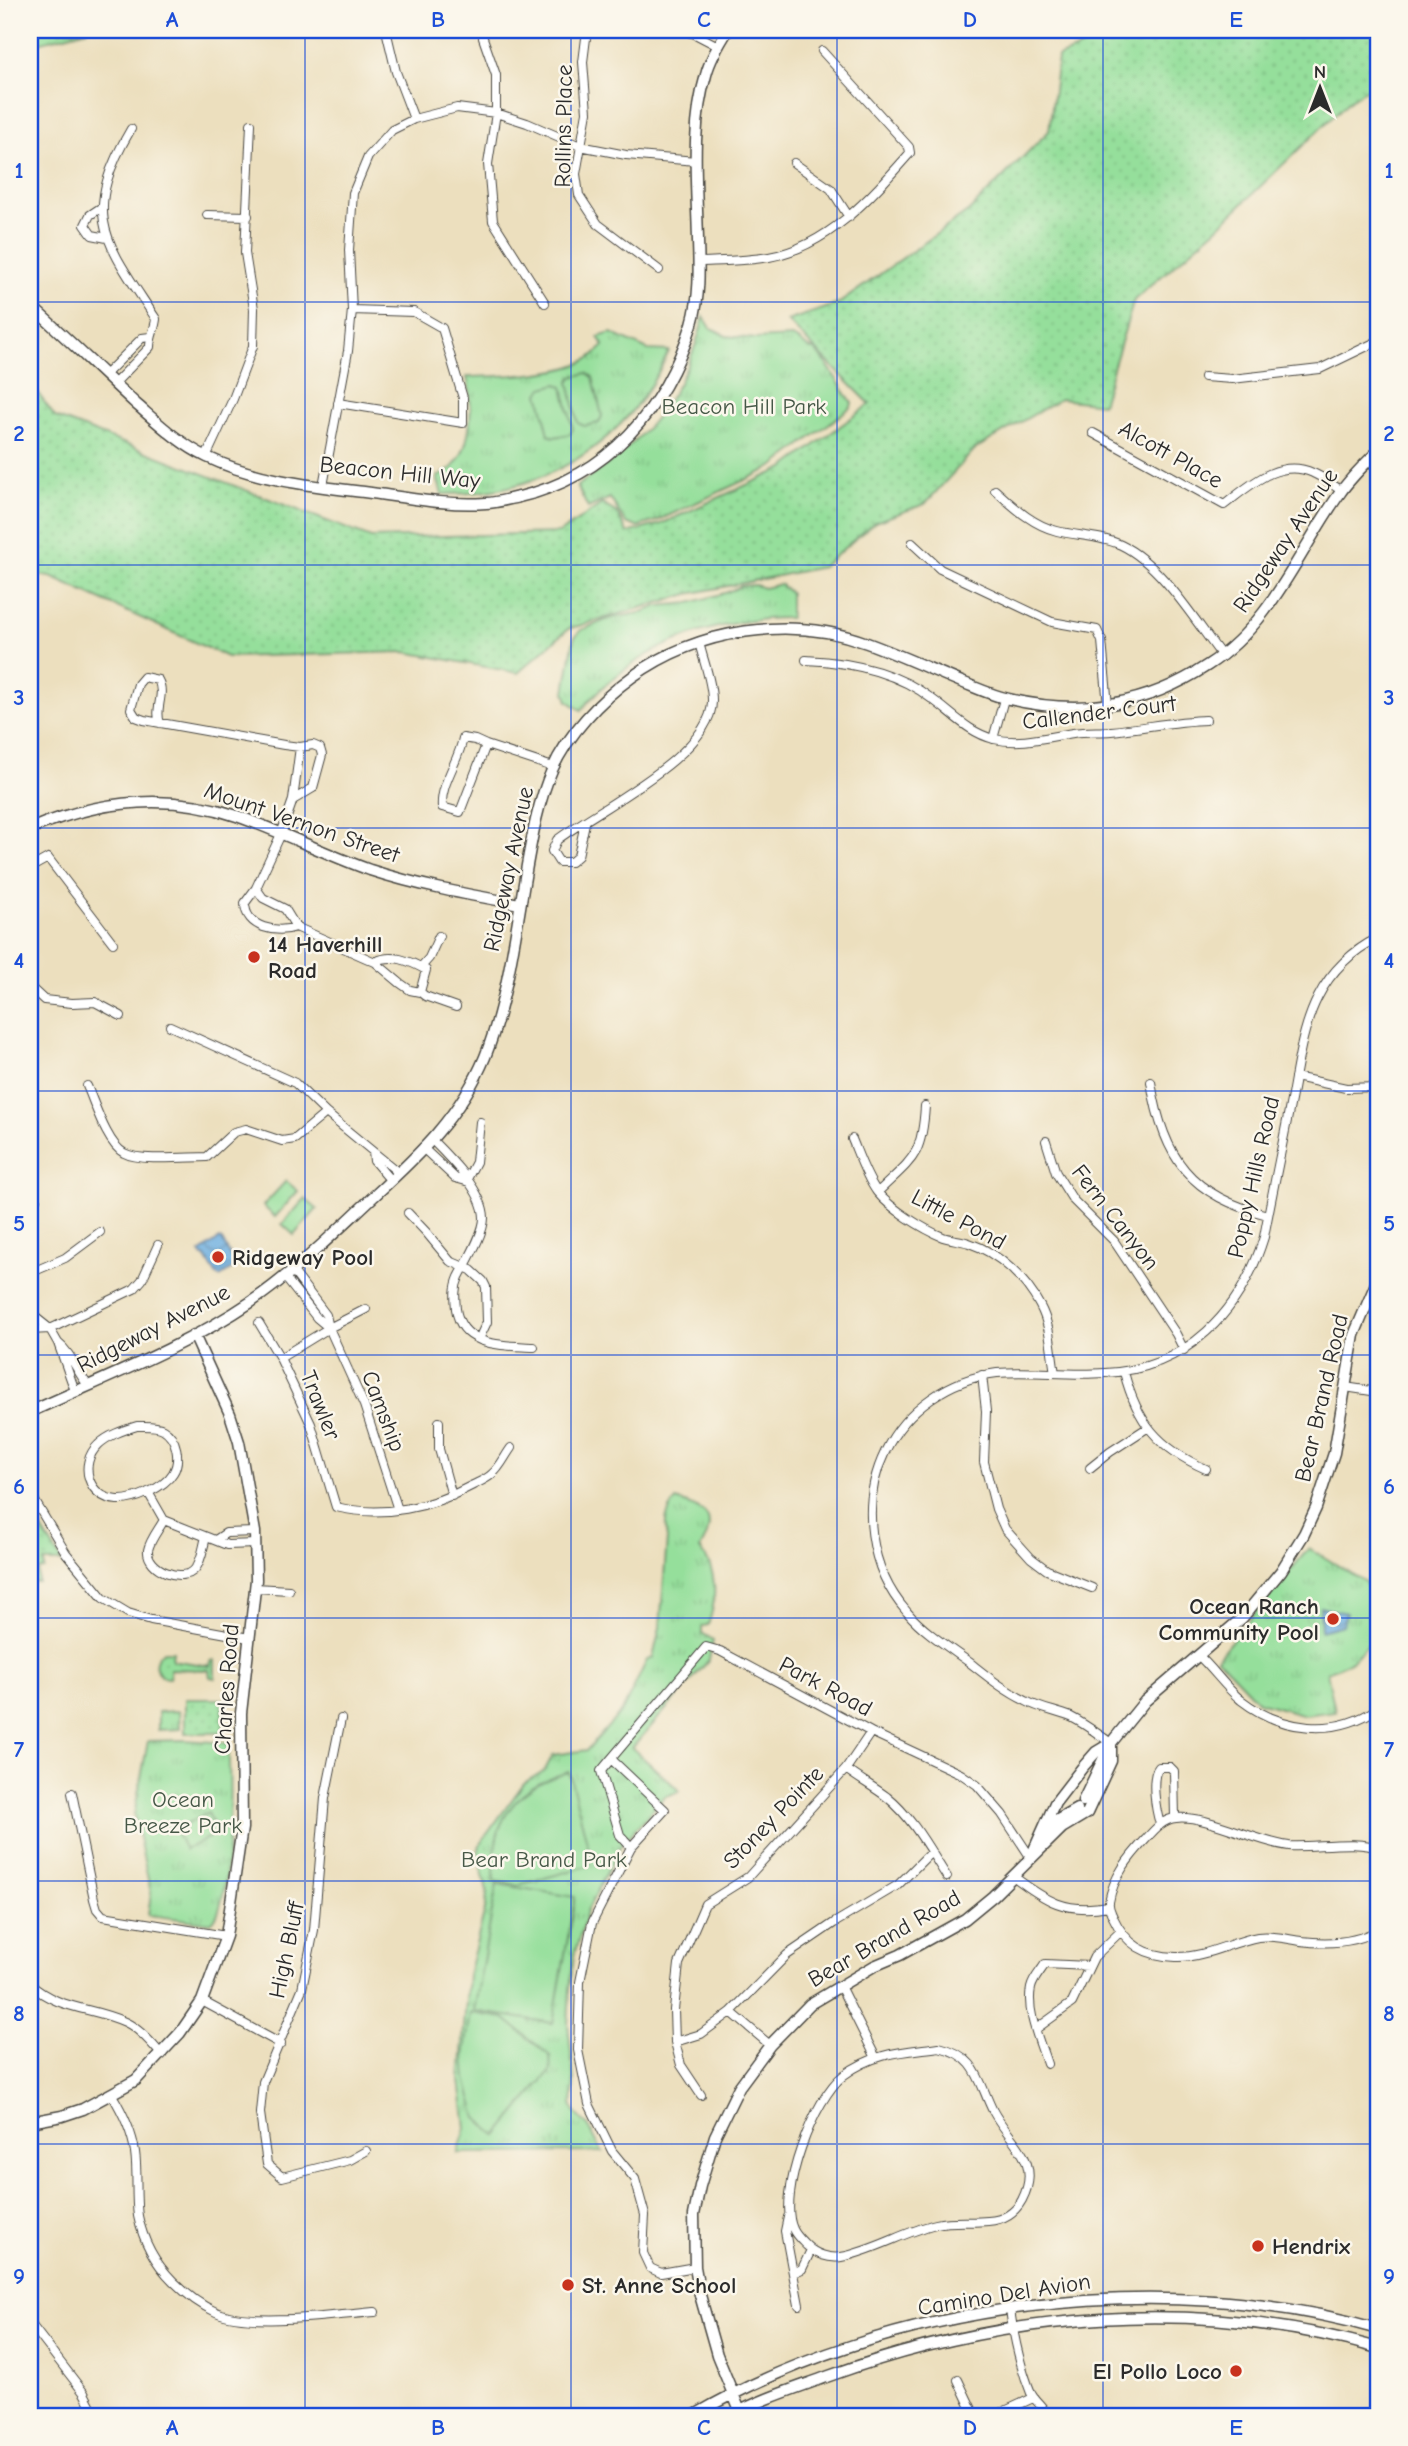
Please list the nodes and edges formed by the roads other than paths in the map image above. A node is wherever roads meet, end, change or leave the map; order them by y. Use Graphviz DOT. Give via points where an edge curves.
graph roads {
  1 [pos="386,30"];
  2 [pos="587,30"];
  3 [pos="679,30"];
  4 [pos="728,30"];
  5 [pos="483,38"];
  6 [pos="718,46"];
  7 [pos="822,51"];
  8 [pos="496,113"];
  9 [pos="414,119"];
  10 [pos="251,124"];
  11 [pos="131,129"];
  12 [pos="580,146"];
  13 [pos="696,160"];
  14 [pos="794,163"];
  15 [pos="102,207"];
  16 [pos="207,215"];
  17 [pos="248,216"];
  18 [pos="849,217"];
  19 [pos="107,238"];
  20 [pos="699,262"];
  21 [pos="659,270"];
  22 [pos="545,303"];
  23 [pos="30,305"];
  24 [pos="352,310"];
  25 [pos="150,337"];
  26 [pos="1378,341"];
  27 [pos="105,375"];
  28 [pos="1204,377"];
  29 [pos="114,384"];
  30 [pos="338,402"];
  31 [pos="1094,433"];
  32 [pos="1378,451"];
  33 [pos="206,457"];
  34 [pos="323,486"];
  35 [pos="995,490"];
  36 [pos="1341,491"];
  37 [pos="912,543"];
  38 [pos="699,642"];
  39 [pos="1222,656"];
  40 [pos="806,660"];
  41 [pos="1004,699"];
  42 [pos="1108,706"];
  43 [pos="1206,720"];
  44 [pos="160,723"];
  45 [pos="993,738"];
  46 [pos="486,745"];
  47 [pos="300,747"];
  48 [pos="553,767"];
  49 [pos="293,800"];
  50 [pos="585,822"];
  51 [pos="30,829"];
  52 [pos="281,834"];
  53 [pos="30,868"];
  54 [pos="256,888"];
  55 [pos="520,904"];
  56 [pos="296,927"];
  57 [pos="439,936"];
  58 [pos="1378,938"];
  59 [pos="113,943"];
  60 [pos="375,961"];
  61 [pos="421,967"];
  62 [pos="30,986"];
  63 [pos="420,992"];
  64 [pos="456,1007"];
  65 [pos="121,1016"];
  66 [pos="170,1026"];
  67 [pos="1295,1077"];
  68 [pos="1151,1082"];
  69 [pos="87,1086"];
  70 [pos="1378,1087"];
  71 [pos="925,1106"];
  72 [pos="326,1113"];
  73 [pos="480,1122"];
  74 [pos="852,1139"];
  75 [pos="1046,1141"];
  76 [pos="428,1145"];
  77 [pos="395,1177"];
  78 [pos="466,1181"];
  79 [pos="878,1192"];
  80 [pos="408,1213"];
  81 [pos="1268,1215"];
  82 [pos="100,1232"];
  83 [pos="158,1245"];
  84 [pos="464,1267"];
  85 [pos="30,1273"];
  86 [pos="288,1273"];
  87 [pos="1378,1279"];
  88 [pos="366,1309"];
  89 [pos="30,1313"];
  90 [pos="259,1323"];
  91 [pos="329,1328"];
  92 [pos="50,1329"];
  93 [pos="30,1330"];
  94 [pos="194,1335"];
  95 [pos="479,1339"];
  96 [pos="58,1343"];
  97 [pos="534,1347"];
  98 [pos="1184,1350"];
  99 [pos="281,1358"];
  100 [pos="1124,1371"];
  101 [pos="1055,1373"];
  102 [pos="982,1375"];
  103 [pos="88,1385"];
  104 [pos="1345,1387"];
  105 [pos="75,1391"];
  106 [pos="1378,1392"];
  107 [pos="30,1412"];
  108 [pos="439,1422"];
  109 [pos="1147,1428"];
  110 [pos="511,1448"];
  111 [pos="1090,1468"];
  112 [pos="1206,1469"];
  113 [pos="148,1492"];
  114 [pos="30,1493"];
  115 [pos="452,1496"];
  116 [pos="398,1510"];
  117 [pos="164,1520"];
  118 [pos="206,1537"];
  119 [pos="255,1538"];
  120 [pos="1092,1588"];
  121 [pos="255,1590"];
  122 [pos="288,1592"];
  123 [pos="250,1638"];
  124 [pos="1199,1656"];
  125 [pos="1378,1707"];
  126 [pos="341,1719"];
  127 [pos="871,1732"];
  128 [pos="1111,1743"];
  129 [pos="611,1759"];
  130 [pos="846,1769"];
  131 [pos="1069,1784"];
  132 [pos="72,1793"];
  133 [pos="1085,1801"];
  134 [pos="1175,1818"];
  135 [pos="1160,1824"];
  136 [pos="1378,1837"];
  137 [pos="1045,1844"];
  138 [pos="631,1847"];
  139 [pos="1377,1848"];
  140 [pos="931,1852"];
  141 [pos="1031,1858"];
  142 [pos="1013,1876"];
  143 [pos="947,1877"];
  144 [pos="1108,1906"];
  145 [pos="1378,1930"];
  146 [pos="1120,1932"];
  147 [pos="226,1936"];
  148 [pos="1089,1966"];
  149 [pos="30,1984"];
  150 [pos="840,1986"];
  151 [pos="202,2001"];
  152 [pos="731,2012"];
  153 [pos="1036,2029"];
  154 [pos="675,2042"];
  155 [pos="281,2044"];
  156 [pos="770,2045"];
  157 [pos="162,2055"];
  158 [pos="875,2056"];
  159 [pos="1047,2064"];
  160 [pos="111,2094"];
  161 [pos="701,2095"];
  162 [pos="30,2122"];
  163 [pos="366,2151"];
  164 [pos="789,2210"];
  165 [pos="811,2250"];
  166 [pos="695,2267"];
  167 [pos="793,2273"];
  168 [pos="799,2305"];
  169 [pos="1010,2310"];
  170 [pos="376,2312"];
  171 [pos="30,2323"];
  172 [pos="1013,2329"];
  173 [pos="1378,2329"];
  174 [pos="1378,2347"];
  175 [pos="958,2380"];
  176 [pos="733,2393"];
  177 [pos="1033,2398"];
  178 [pos="735,2414"];
  179 [pos="96,2416"];
  180 [pos="693,2416"];
  181 [pos="975,2416"];
  182 [pos="994,2416"];
  183 [pos="1047,2416"];
  1 -- 9 [label="street"];
  2 -- 12 [label="street, Rollins Place" via="583,62 587,112"];
  3 -- 6 [label="street"];
  4 -- 6 [label="street, Beacon Hill Way"];
  5 -- 8 [label="street" via="496,75"];
  6 -- 13 [label="street, Beacon Hill Way" via="706,74"];
  7 -- 18 [label="street" via="910,153"];
  8 -- 9 [label="street" via="457,108"];
  8 -- 12 [label="street"];
  8 -- 22 [label="street" via="488,164 493,221"];
  9 -- 24 [label="street" via="392,130 368,157 353,193 349,250"];
  10 -- 17 [label="street"];
  11 -- 15 [label="street" via="107,176"];
  12 -- 13 [label="street"];
  12 -- 21 [label="street, Rollins Place" via="576,174 583,205 598,224"];
  13 -- 20 [label="street, Beacon Hill Way"];
  14 -- 18 [label="street" via="831,188"];
  15 -- 19 [label="street"];
  15 -- 19 [label="street" via="85,225 92,234"];
  16 -- 17 [label="street"];
  17 -- 33 [label="street" via="245,253 254,309 253,346"];
  18 -- 20 [label="street" via="813,241 770,257"];
  19 -- 25 [label="street" via="156,319"];
  20 -- 34 [label="street, Beacon Hill Way" via="699,294 669,382 639,425 579,474 534,493 488,503 449,503"];
  23 -- 27 [label="street, Beacon Hill Way"];
  24 -- 30 [label="street"];
  24 -- 30 [label="street" via="414,312 442,328 463,398 463,423"];
  25 -- 27 [label="street" via="142,338"];
  25 -- 29 [label="street" via="150,348"];
  26 -- 28 [label="street" via="1320,369 1232,379"];
  27 -- 29 [label="street, Beacon Hill Way"];
  29 -- 33 [label="street, Beacon Hill Way" via="169,434"];
  30 -- 34 [label="street"];
  31 -- 36 [label="street, Alcott Place" via="1224,505 1256,480 1279,470 1312,472"];
  32 -- 36 [label="street, Ridgeway Avenue"];
  33 -- 34 [label="street, Beacon Hill Way" via="270,477"];
  35 -- 39 [label="street" via="1045,527 1114,542 1138,555 1157,571"];
  36 -- 39 [label="street, Ridgeway Avenue" via="1267,610"];
  37 -- 42 [label="street" via="940,569 1052,622 1097,630"];
  38 -- 41 [label="street, Ridgeway Avenue" via="765,630 827,633 870,644"];
  38 -- 48 [label="street, Ridgeway Avenue" via="653,664 614,692"];
  38 -- 50 [label="street" via="712,699 707,724 662,771"];
  39 -- 42 [label="street, Ridgeway Avenue" via="1155,693"];
  40 -- 45 [label="street, Callender Court" via="860,665 898,680 930,697 978,733"];
  41 -- 42 [label="street, Ridgeway Avenue" via="1054,707"];
  41 -- 45 [label="street"];
  43 -- 45 [label="street, Callender Court" via="1016,742"];
  44 -- 44 [label="street" via="132,713 144,677 158,680 162,687"];
  44 -- 47 [label="street"];
  46 -- 46 [label="street" via="463,738 441,797 442,807 460,812"];
  46 -- 48 [label="street"];
  47 -- 49 [label="street"];
  47 -- 49 [label="street" via="313,745 322,755 313,788"];
  48 -- 55 [label="street, Ridgeway Avenue" via="534,826"];
  49 -- 52 [label="street"];
  50 -- 50 [label="street" via="554,846 559,862 571,862 578,856"];
  51 -- 52 [label="street, Mount Vernon Street" via="86,809 150,802 218,811"];
  52 -- 54 [label="street"];
  52 -- 55 [label="street, Mount Vernon Street" via="392,876"];
  53 -- 59 [label="street" via="48,858"];
  54 -- 56 [label="street" via="263,898 285,909"];
  54 -- 56 [label="street" via="245,903 248,917 277,931"];
  55 -- 76 [label="street, Ridgeway Avenue" via="485,1056 454,1115"];
  56 -- 60 [label="street"];
  57 -- 61 [label="street"];
  58 -- 67 [label="street, Poppy Hills Road" via="1352,955 1322,989 1307,1024"];
  60 -- 61 [label="street" via="397,958"];
  60 -- 63 [label="street" via="400,984"];
  61 -- 63 [label="street" via="426,976"];
  62 -- 65 [label="street" via="44,1000 95,1002"];
  63 -- 64 [label="street"];
  66 -- 72 [label="street" via="295,1083"];
  67 -- 70 [label="street" via="1346,1088"];
  67 -- 81 [label="street, Poppy Hills Road"];
  68 -- 81 [label="street" via="1166,1140 1192,1180 1211,1193"];
  69 -- 72 [label="street" via="110,1139 125,1153 154,1158 207,1157 234,1132 246,1129 282,1141 295,1139"];
  71 -- 79 [label="street" via="919,1148"];
  72 -- 77 [label="street"];
  73 -- 78 [label="street" via="477,1162"];
  74 -- 79 [label="street, Little Pond"];
  75 -- 98 [label="street, Fern Canyon" via="1056,1173 1073,1200 1114,1241"];
  76 -- 77 [label="street, Ridgeway Avenue"];
  76 -- 78 [label="street" via="455,1178"];
  77 -- 86 [label="street, Ridgeway Avenue"];
  78 -- 84 [label="street" via="479,1195 485,1221"];
  79 -- 101 [label="street, Little Pond" via="912,1221 991,1254 1027,1284 1048,1325"];
  80 -- 84 [label="street" via="450,1261"];
  81 -- 98 [label="street, Poppy Hills Road" via="1259,1255 1243,1289 1223,1317"];
  82 -- 85 [label="street" via="65,1258"];
  83 -- 92 [label="street" via="134,1289"];
  84 -- 95 [label="street" via="456,1286 457,1314 463,1329"];
  84 -- 95 [label="street" via="475,1272 486,1287 487,1322"];
  86 -- 91 [label="street, Camship" via="317,1318"];
  86 -- 94 [label="street, Ridgeway Avenue" via="250,1303"];
  87 -- 104 [label="street, Bear Brand Road" via="1354,1335"];
  88 -- 91 [label="street"];
  89 -- 92 [label="street"];
  90 -- 99 [label="street, Trawler"];
  91 -- 99 [label="street"];
  91 -- 116 [label="street, Camship" via="364,1405"];
  92 -- 93 [label="street"];
  92 -- 96 [label="street"];
  94 -- 103 [label="street, Ridgeway Avenue"];
  94 -- 119 [label="street, Charles Road" via="239,1442"];
  95 -- 97 [label="street"];
  96 -- 103 [label="street"];
  96 -- 105 [label="street"];
  98 -- 100 [label="street, Poppy Hills Road"];
  99 -- 116 [label="street, Trawler" via="311,1424 335,1507"];
  100 -- 101 [label="street, Poppy Hills Road"];
  100 -- 109 [label="street" via="1133,1405"];
  101 -- 102 [label="street, Poppy Hills Road"];
  102 -- 120 [label="street" via="984,1462 1005,1529 1047,1570"];
  102 -- 128 [label="street, Poppy Hills Road" via="952,1385 927,1401 886,1448 871,1493 870,1520 879,1563 908,1614 961,1656 1026,1701 1068,1716"];
  103 -- 105 [label="street, Ridgeway Avenue"];
  104 -- 106 [label="street"];
  104 -- 124 [label="street, Bear Brand Road" via="1334,1453 1304,1534 1242,1618"];
  105 -- 107 [label="street, Ridgeway Avenue"];
  108 -- 115 [label="street" via="439,1449"];
  109 -- 111 [label="street"];
  109 -- 112 [label="street" via="1183,1459"];
  110 -- 115 [label="street" via="493,1474"];
  113 -- 113 [label="street" via="120,1500 105,1498 94,1490 88,1464 99,1444 137,1426 162,1428 169,1434 177,1462 173,1473"];
  113 -- 117 [label="street"];
  114 -- 123 [label="street" via="66,1553 103,1598 151,1620"];
  115 -- 116 [label="street"];
  117 -- 118 [label="street"];
  117 -- 118 [label="street" via="148,1548 149,1558 179,1576 195,1570"];
  118 -- 119 [label="street" via="217,1539 226,1533"];
  119 -- 121 [label="street, Charles Road"];
  121 -- 122 [label="street"];
  121 -- 123 [label="street, Charles Road"];
  123 -- 147 [label="street, Charles Road" via="241,1713 242,1828"];
  124 -- 125 [label="street" via="1239,1698 1282,1723 1336,1726"];
  124 -- 128 [label="street, Bear Brand Road" via="1146,1701"];
  126 -- 155 [label="street, High Bluff" via="325,1798 314,1930 302,1989"];
  127 -- 129 [label="street, Park Road" via="706,1647"];
  127 -- 130 [label="street, Stoney Pointe"];
  127 -- 141 [label="street, Park Road" via="977,1785"];
  128 -- 131 [label="street, Bear Brand Road"];
  128 -- 133 [label="street, Bear Brand Road" via="1111,1760"];
  129 -- 138 [label="street" via="601,1771 620,1835"];
  129 -- 138 [label="street" via="665,1810"];
  130 -- 140 [label="street" via="901,1810"];
  130 -- 154 [label="street, Stoney Pointe" via="748,1877 705,1905 679,1964"];
  131 -- 133 [label="street"];
  131 -- 141 [label="street, Bear Brand Road" via="1055,1803"];
  132 -- 147 [label="street" via="94,1899 103,1916"];
  133 -- 137 [label="street" via="1056,1821"];
  133 -- 137 [label="street, Bear Brand Road" via="1087,1813"];
  134 -- 135 [label="street"];
  134 -- 135 [label="street" via="1174,1771 1159,1767 1154,1773"];
  134 -- 139 [label="street" via="1278,1844"];
  135 -- 144 [label="street" via="1127,1861"];
  136 -- 139 [label="street"];
  137 -- 141 [label="street, Bear Brand Road"];
  138 -- 166 [label="street" via="592,1923 584,1956 578,2018 584,2091 612,2151 635,2179 645,2215 643,2253 650,2268 661,2273"];
  140 -- 143 [label="street"];
  140 -- 152 [label="street" via="898,1885 788,1955"];
  141 -- 142 [label="street, Bear Brand Road"];
  142 -- 144 [label="street" via="1052,1903 1091,1909"];
  142 -- 150 [label="street, Bear Brand Road" via="964,1919"];
  144 -- 146 [label="street"];
  145 -- 146 [label="street" via="1360,1938 1324,1942 1260,1937 1177,1957 1132,1945"];
  146 -- 148 [label="street"];
  147 -- 151 [label="street, Charles Road"];
  148 -- 153 [label="street" via="1072,2003"];
  148 -- 153 [label="street" via="1045,1964 1031,1987"];
  149 -- 157 [label="street" via="64,2006 128,2024"];
  150 -- 156 [label="street, Bear Brand Road" via="810,2004"];
  150 -- 158 [label="street"];
  151 -- 155 [label="street"];
  151 -- 157 [label="street, Charles Road"];
  152 -- 154 [label="street" via="701,2034"];
  152 -- 156 [label="street"];
  153 -- 159 [label="street"];
  154 -- 161 [label="street, Stoney Pointe" via="681,2065"];
  155 -- 163 [label="street, High Bluff" via="263,2081 260,2113 267,2164 282,2177 351,2160"];
  156 -- 166 [label="street, Bear Brand Road" via="739,2087 715,2136 694,2216"];
  157 -- 160 [label="street, Charles Road" via="136,2080"];
  158 -- 164 [label="street" via="843,2076 810,2122"];
  158 -- 165 [label="street" via="939,2047 967,2059 997,2119 1024,2155 1029,2185 1019,2206 999,2219 938,2223 838,2258"];
  160 -- 162 [label="street, Charles Road" via="83,2109"];
  160 -- 170 [label="street" via="123,2114 135,2153 135,2193 144,2240 183,2290 218,2313 238,2318"];
  164 -- 165 [label="street" via="793,2229"];
  164 -- 167 [label="street" via="785,2231"];
  165 -- 167 [label="street" via="802,2269"];
  166 -- 176 [label="street, Bear Brand Road" via="708,2330"];
  167 -- 168 [label="street"];
  169 -- 172 [label="street"];
  169 -- 173 [label="street, Camino Del Avion" via="1080,2300 1208,2299 1292,2309"];
  169 -- 176 [label="street, Camino Del Avion" via="867,2342"];
  171 -- 179 [label="street" via="84,2393"];
  172 -- 174 [label="street, Camino Del Avion" via="1126,2316 1209,2319 1330,2334"];
  172 -- 177 [label="street"];
  172 -- 178 [label="street, Camino Del Avion" via="885,2356"];
  175 -- 181 [label="street"];
  176 -- 178 [label="street, Bear Brand Road"];
  176 -- 180 [label="street, Camino Del Avion"];
  177 -- 182 [label="street"];
  177 -- 183 [label="street"];
}
